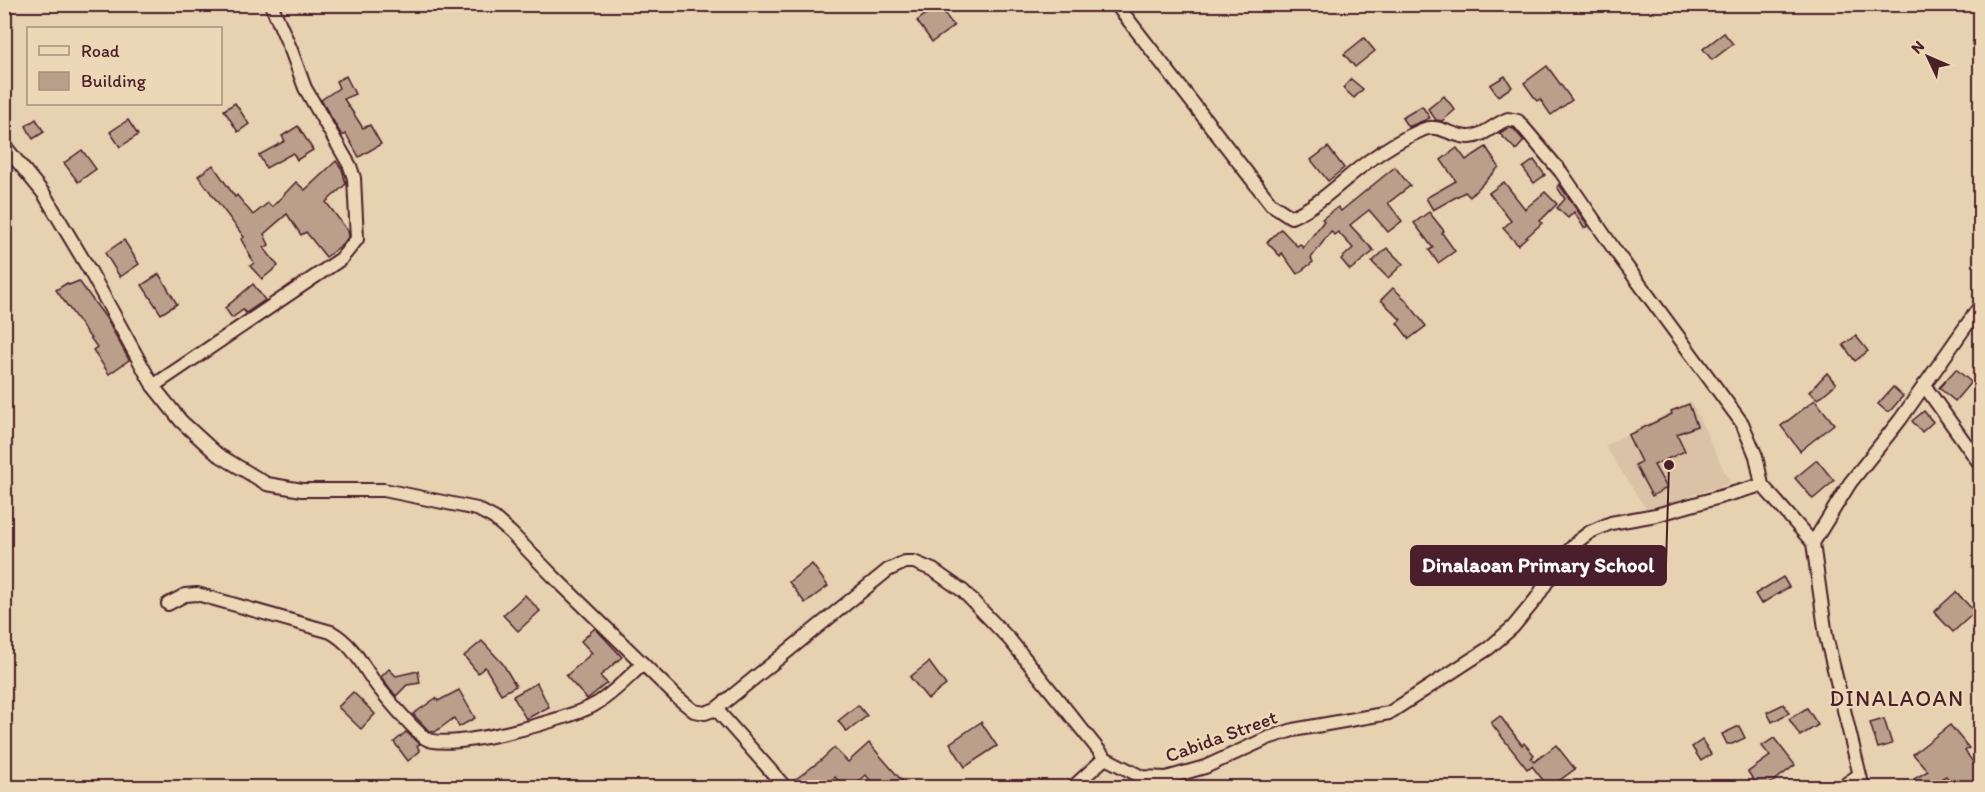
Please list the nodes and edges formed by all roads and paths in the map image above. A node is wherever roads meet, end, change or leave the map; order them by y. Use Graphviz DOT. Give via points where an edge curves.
graph roads {
  1 [pos="271,4"];
  2 [pos="1116,4"];
  3 [pos="4,145"];
  4 [pos="1980,306"];
  5 [pos="1924,385"];
  6 [pos="153,386"];
  7 [pos="1980,464"];
  8 [pos="1762,485"];
  9 [pos="1813,543"];
  10 [pos="168,604"];
  11 [pos="643,664"];
  12 [pos="716,709"];
  13 [pos="1105,758"];
  14 [pos="1858,775"];
  15 [pos="786,788"];
  16 [pos="1072,788"];
  17 [pos="1840,788"];
  18 [pos="1863,788"];
  1 -- 6 [label="street" via="305,88 350,166 357,239 341,259"];
  2 -- 8 [label="street" via="1271,204 1291,218 1306,211 1371,159 1424,128 1440,128 1468,137 1487,132 1508,119 1518,121 1561,172 1742,423 1756,456"];
  3 -- 6 [label="street" via="44,194"];
  4 -- 5 [label="street"];
  5 -- 7 [label="street"];
  5 -- 9 [label="street" via="1850,483"];
  6 -- 11 [label="street" via="181,421 218,454 267,484 302,490 384,490 477,509 494,518"];
  8 -- 9 [label="street"];
  8 -- 13 [label="street, Cabida Street" via="1590,532 1563,557 1513,627 1489,648 1389,713 1284,733 1205,767 1166,778 1142,777"];
  9 -- 14 [label="street" via="1826,636"];
  10 -- 11 [label="street" via="197,594 331,633 346,641 408,721 427,739 440,742 517,731 593,706"];
  11 -- 12 [label="street" via="694,711"];
  12 -- 13 [label="street, Cabida Street" via="888,570 914,562 963,591 1010,640"];
  12 -- 15 [label="street"];
  13 -- 16 [label="street"];
  14 -- 17 [label="street"];
  14 -- 18 [label="street"];
}
